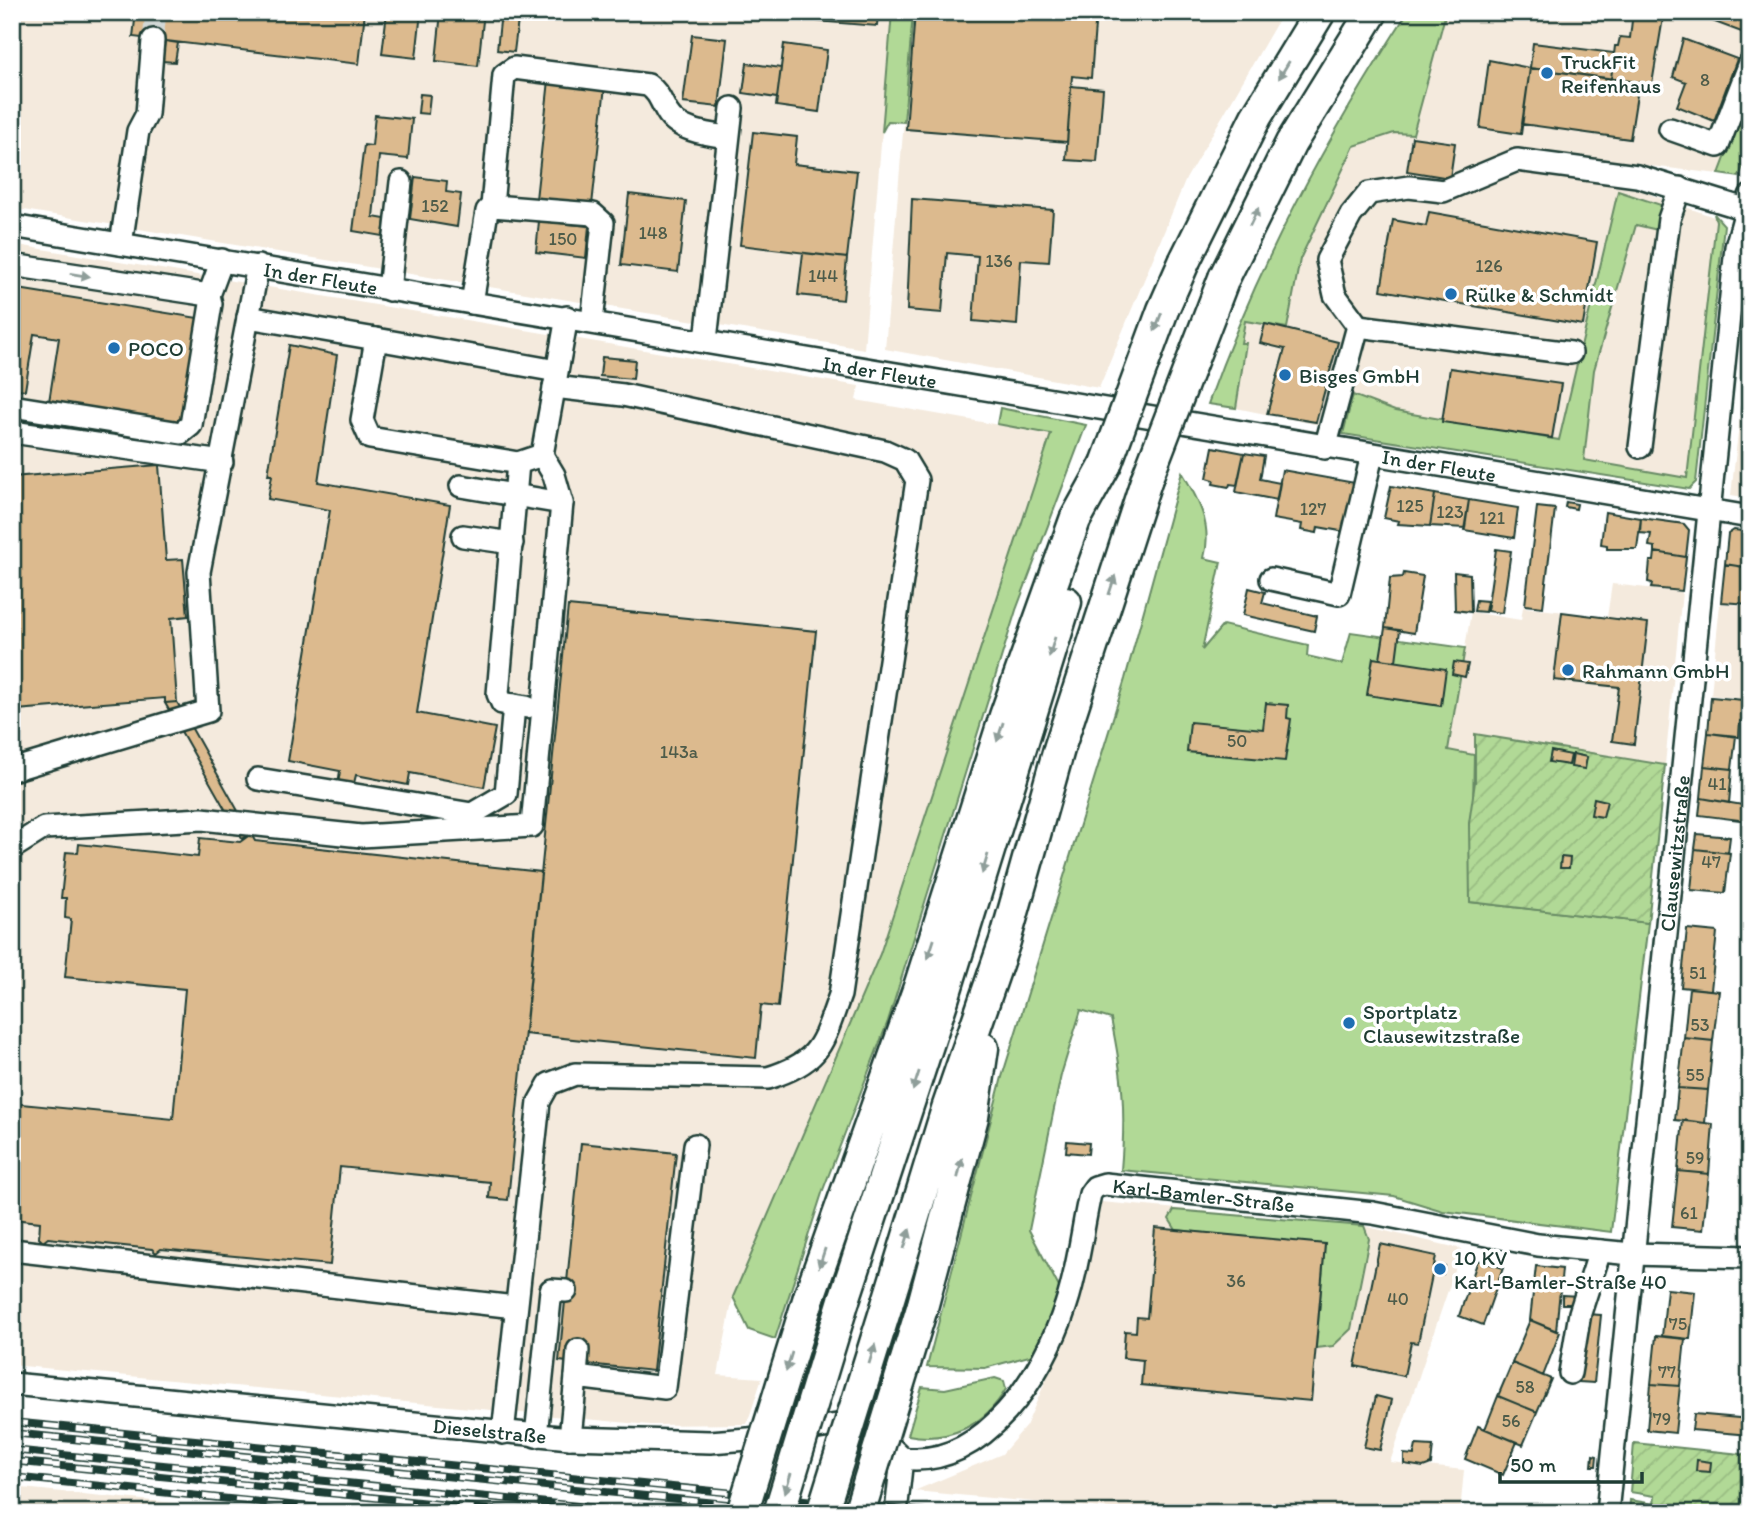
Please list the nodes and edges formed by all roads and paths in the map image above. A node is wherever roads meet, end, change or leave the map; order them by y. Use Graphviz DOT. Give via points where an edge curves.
graph roads {
  1 [pos="1320,12"];
  2 [pos="1372,12"];
  3 [pos="153,40"];
  4 [pos="1750,63"];
  5 [pos="732,108"];
  6 [pos="1670,129"];
  7 [pos="728,137"];
  8 [pos="401,182"];
  9 [pos="1680,188"];
  10 [pos="492,206"];
  11 [pos="1746,215"];
  12 [pos="12,226"];
  13 [pos="121,244"];
  14 [pos="222,260"];
  15 [pos="12,265"];
  16 [pos="258,266"];
  17 [pos="389,290"];
  18 [pos="209,295"];
  19 [pos="471,303"];
  20 [pos="248,317"];
  21 [pos="567,317"];
  22 [pos="592,321"];
  23 [pos="1358,326"];
  24 [pos="376,339"];
  25 [pos="706,340"];
  26 [pos="1571,353"];
  27 [pos="556,379"];
  28 [pos="12,406"];
  29 [pos="12,432"];
  30 [pos="1640,447"];
  31 [pos="1325,448"];
  32 [pos="542,455"];
  33 [pos="1372,455"];
  34 [pos="222,462"];
  35 [pos="517,463"];
  36 [pos="1106,464"];
  37 [pos="461,486"];
  38 [pos="516,495"];
  39 [pos="562,503"];
  40 [pos="1709,510"];
  41 [pos="1750,517"];
  42 [pos="463,536"];
  43 [pos="512,543"];
  44 [pos="1271,579"];
  45 [pos="514,705"];
  46 [pos="543,709"];
  47 [pos="12,770"];
  48 [pos="258,779"];
  49 [pos="506,794"];
  50 [pos="534,799"];
  51 [pos="471,822"];
  52 [pos="12,848"];
  53 [pos="993,978"];
  54 [pos="695,1145"];
  55 [pos="12,1250"];
  56 [pos="1600,1251"];
  57 [pos="1632,1254"];
  58 [pos="1750,1257"];
  59 [pos="566,1291"];
  60 [pos="515,1307"];
  61 [pos="578,1350"];
  62 [pos="1570,1373"];
  63 [pos="576,1377"];
  64 [pos="12,1384"];
  65 [pos="503,1433"];
  66 [pos="536,1436"];
  67 [pos="570,1438"];
  68 [pos="902,1458"];
  69 [pos="742,1513"];
  70 [pos="779,1513"];
  71 [pos="822,1513"];
  72 [pos="859,1513"];
  73 [pos="896,1513"];
  74 [pos="1607,1513"];
  1 -- 36 [label="highway, one-way, bridge" via="1256,117 1213,202 1163,310"];
  53 -- 2 [label="highway, one-way, bridge" via="1059,749 1147,478 1211,309 1291,143"];
  3 -- 13 [label="street" via="147,114 138,131"];
  4 -- 6 [label="street" via="1718,146"];
  5 -- 7 [label="street"];
  7 -- 10 [label="street" via="680,126 668,114 658,92 648,85 514,68 504,75"];
  7 -- 25 [label="street"];
  8 -- 17 [label="street"];
  9 -- 11 [label="street"];
  9 -- 23 [label="street" via="1637,176 1517,160 1443,191 1409,187 1368,193 1327,260 1335,296"];
  9 -- 30 [label="street" via="1669,219"];
  10 -- 19 [label="street" via="486,211"];
  10 -- 22 [label="street" via="600,217"];
  11 -- 40 [label="street, Clausewitzstraße"];
  12 -- 13 [label="street, In der Fleute"];
  13 -- 14 [label="street, In der Fleute"];
  14 -- 16 [label="street, In der Fleute"];
  14 -- 18 [label="street"];
  15 -- 18 [label="street, one-way"];
  16 -- 17 [label="street, In der Fleute"];
  16 -- 20 [label="street"];
  17 -- 19 [label="street, In der Fleute"];
  18 -- 28 [label="street" via="191,425 181,433"];
  19 -- 21 [label="street, In der Fleute"];
  20 -- 24 [label="street"];
  20 -- 34 [label="street"];
  21 -- 22 [label="street, In der Fleute"];
  21 -- 27 [label="street"];
  22 -- 25 [label="street, In der Fleute"];
  23 -- 26 [label="street"];
  23 -- 31 [label="street"];
  24 -- 27 [label="street"];
  24 -- 35 [label="street" via="362,420 370,438"];
  25 -- 31 [label="street, In der Fleute"];
  27 -- 32 [label="street"];
  27 -- 60 [label="street" via="885,451 905,460 917,480 840,995 821,1048 795,1070 768,1078 575,1074 549,1084 539,1102"];
  29 -- 34 [label="street"];
  31 -- 33 [label="street, In der Fleute"];
  32 -- 35 [label="street"];
  32 -- 39 [label="street"];
  33 -- 40 [label="street, In der Fleute"];
  33 -- 44 [label="street" via="1339,594"];
  34 -- 47 [label="street" via="199,572 208,711"];
  35 -- 38 [label="street"];
  36 -- 69 [label="highway, one-way, bridge" via="1075,520 1005,716 919,987 809,1297"];
  36 -- 70 [label="highway, one-way, bridge" via="948,983"];
  37 -- 38 [label="street"];
  38 -- 39 [label="street"];
  38 -- 43 [label="street"];
  39 -- 46 [label="street"];
  40 -- 41 [label="street, In der Fleute"];
  40 -- 57 [label="street, Clausewitzstraße"];
  42 -- 43 [label="street"];
  43 -- 45 [label="street" via="498,694 502,703"];
  45 -- 46 [label="street"];
  45 -- 49 [label="street"];
  46 -- 50 [label="street"];
  48 -- 51 [label="street"];
  49 -- 50 [label="street"];
  49 -- 51 [label="street"];
  50 -- 51 [label="street" via="532,826"];
  51 -- 52 [label="street" via="361,836 202,818 44,828"];
  71 -- 53 [label="highway, one-way, bridge" via="947,1109"];
  72 -- 53 [label="highway, one-way, bridge" via="922,1308 972,1117"];
  54 -- 63 [label="street" via="665,1388"];
  55 -- 60 [label="street"];
  56 -- 57 [label="street, Karl-Bamler-Straße"];
  56 -- 62 [label="street" via="1580,1313"];
  56 -- 68 [label="street, Karl-Bamler-Straße" via="1512,1241 1373,1213 1105,1184 1090,1194 1066,1304 1029,1380 987,1432 925,1461"];
  57 -- 58 [label="street, Karl-Bamler-Straße"];
  57 -- 74 [label="street, Clausewitzstraße"];
  59 -- 66 [label="street" via="551,1290"];
  60 -- 65 [label="street"];
  61 -- 63 [label="street"];
  63 -- 67 [label="street"];
  64 -- 65 [label="street, Dieselstraße"];
  65 -- 66 [label="street, Dieselstraße"];
  66 -- 67 [label="street, Dieselstraße"];
  67 -- 68 [label="street, Dieselstraße" via="710,1442 844,1424 880,1437"];
  68 -- 73 [label="street"];
}
